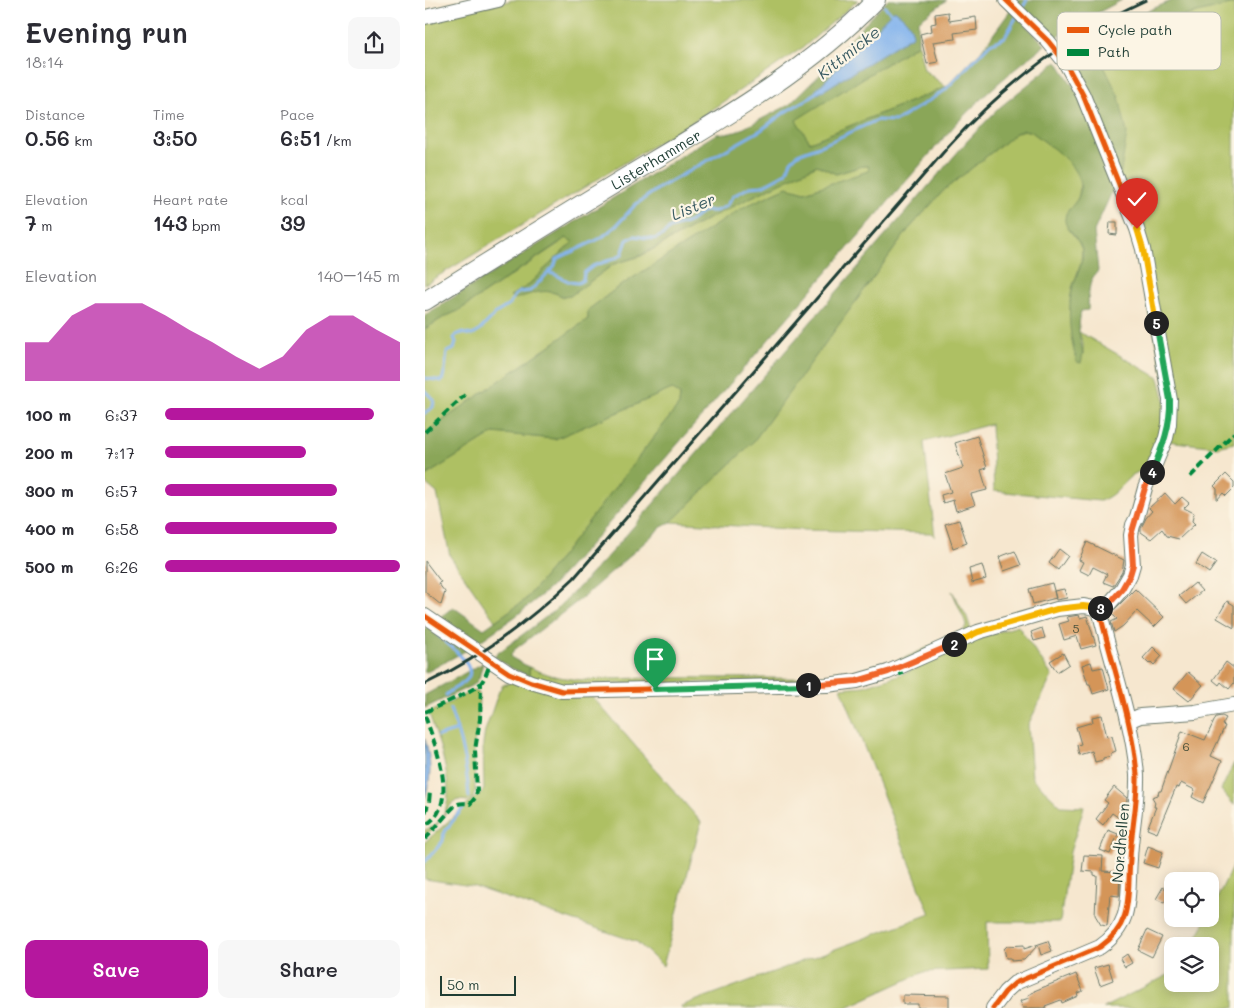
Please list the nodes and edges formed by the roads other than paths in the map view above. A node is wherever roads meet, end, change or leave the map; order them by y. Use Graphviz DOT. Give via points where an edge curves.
graph roads {
  1 [pos="497,0"];
  2 [pos="877,0"];
  3 [pos="1006,0"];
  4 [pos="468,3"];
  5 [pos="425,17"];
  6 [pos="1057,52"];
  7 [pos="1069,70"];
  8 [pos="425,302"];
  9 [pos="1099,609"];
  10 [pos="425,616"];
  11 [pos="1234,705"];
  12 [pos="1127,721"];
  13 [pos="993,1008"];
  1 -- 4 [label="street"];
  2 -- 8 [label="main road, Listerhammer" via="805,62 753,99"];
  3 -- 6 [label="street"];
  4 -- 5 [label="street"];
  7 -- 9 [label="street" via="1083,95 1137,229 1170,400 1166,438 1133,525 1130,575 1109,604"];
  9 -- 10 [label="street" via="1083,606 1057,609 978,632 888,672 857,681 827,685 562,691 509,672"];
  9 -- 12 [label="street, Nordhellen"];
  11 -- 12 [label="street" via="1140,716"];
  12 -- 13 [label="street, Nordhellen" via="1135,758 1137,791 1127,902 1120,929 1091,952 1015,984"];
}
